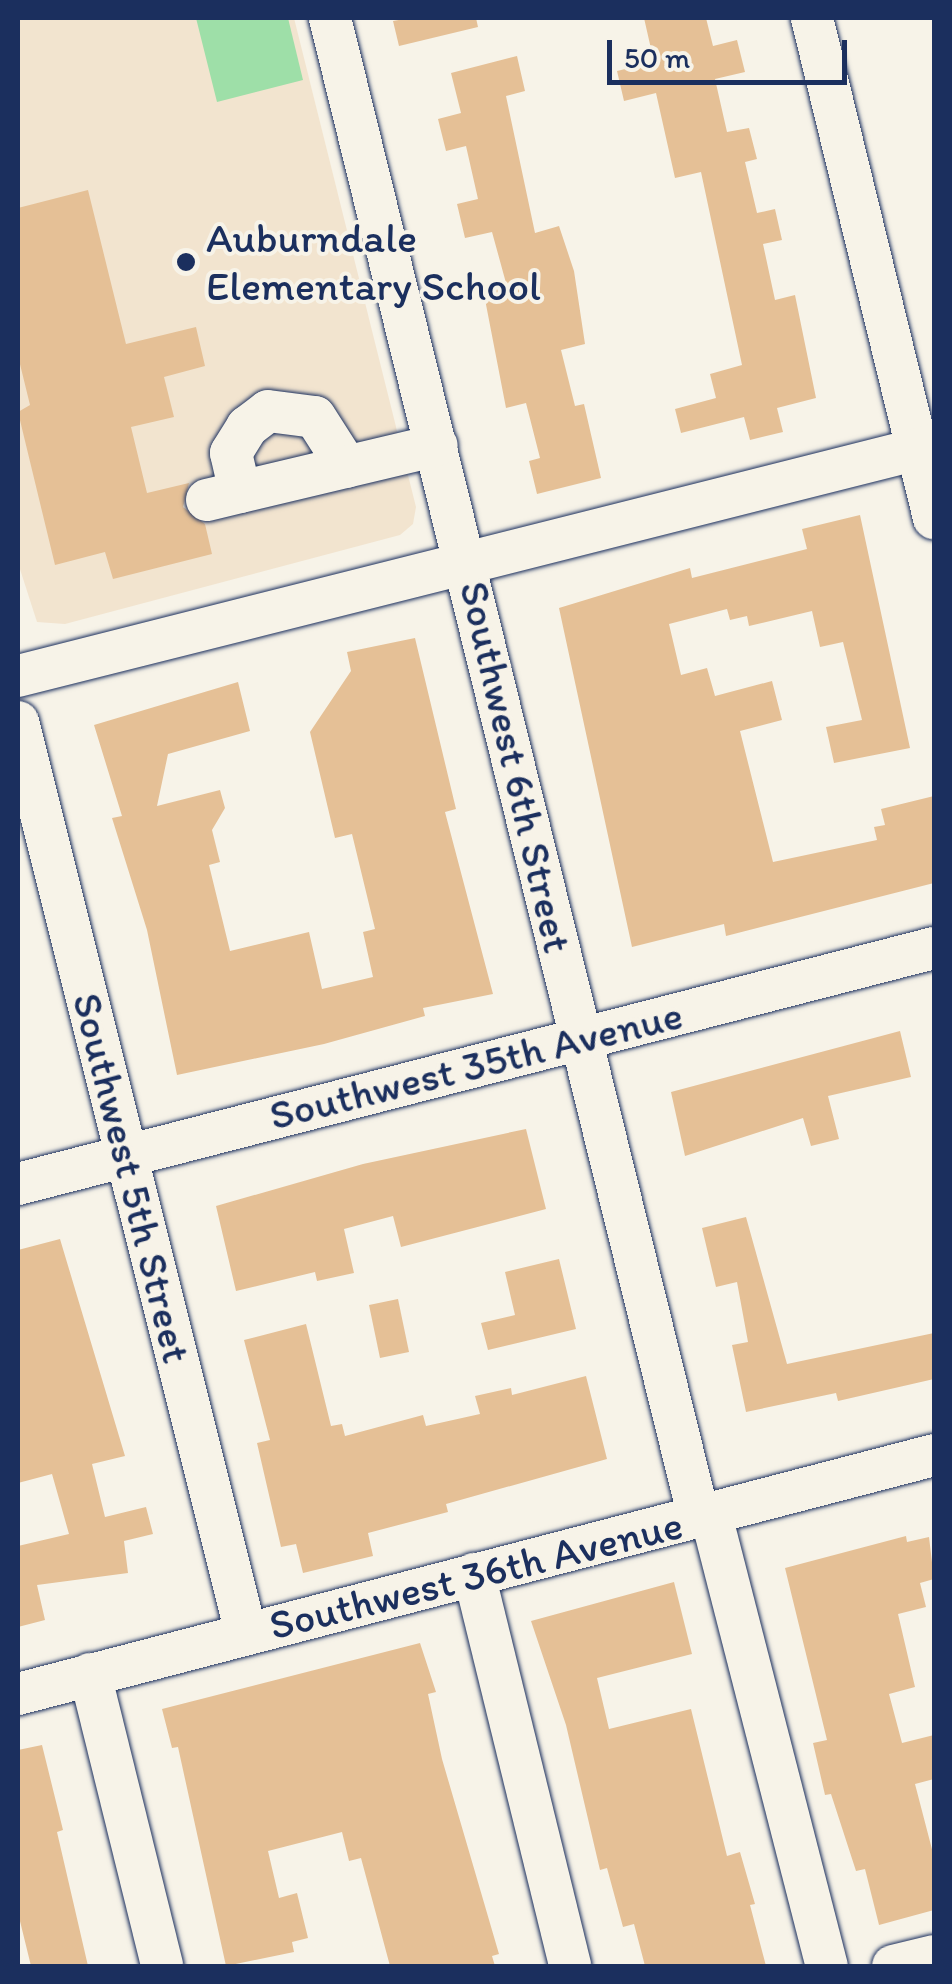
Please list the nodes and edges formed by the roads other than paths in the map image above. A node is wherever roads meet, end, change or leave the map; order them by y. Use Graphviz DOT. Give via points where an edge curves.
graph roads {
  1 [pos="330,18"];
  2 [pos="812,18"];
  3 [pos="437,445"];
  4 [pos="926,447"];
  5 [pos="347,466"];
  6 [pos="934,518"];
  7 [pos="468,564"];
  8 [pos="18,676"];
  9 [pos="18,722"];
  10 [pos="934,948"];
  11 [pos="580,1037"];
  12 [pos="127,1155"];
  13 [pos="18,1184"];
  14 [pos="934,1455"];
  15 [pos="705,1517"];
  16 [pos="474,1574"];
  17 [pos="246,1634"];
  18 [pos="90,1674"];
  19 [pos="18,1694"];
  20 [pos="934,1956"];
  21 [pos="162,1966"];
  22 [pos="570,1966"];
  23 [pos="827,1966"];
  24 [pos="893,1966"];
  1 -- 3 [label="street, Southwest 6th Street"];
  2 -- 4 [label="street"];
  3 -- 5 [label="street"];
  3 -- 7 [label="street, Southwest 6th Street"];
  4 -- 6 [label="street"];
  4 -- 7 [label="street"];
  5 -- 5 [label="street" via="224,496 231,453 247,426 268,411 314,416"];
  7 -- 8 [label="street"];
  7 -- 11 [label="street, Southwest 6th Street"];
  9 -- 12 [label="street, Southwest 5th Street"];
  10 -- 11 [label="street, Southwest 35th Avenue"];
  11 -- 12 [label="street, Southwest 35th Avenue"];
  11 -- 15 [label="street, Southwest 6th Street"];
  12 -- 13 [label="street, Southwest 35th Avenue"];
  12 -- 17 [label="street, Southwest 5th Street"];
  14 -- 15 [label="street, Southwest 36th Avenue"];
  15 -- 16 [label="street, Southwest 36th Avenue"];
  15 -- 23 [label="street, Southwest 6th Street"];
  16 -- 17 [label="street, Southwest 36th Avenue"];
  16 -- 22 [label="street"];
  17 -- 18 [label="street, Southwest 36th Avenue"];
  18 -- 19 [label="street, Southwest 36th Avenue"];
  18 -- 21 [label="street"];
  20 -- 24 [label="street"];
}
